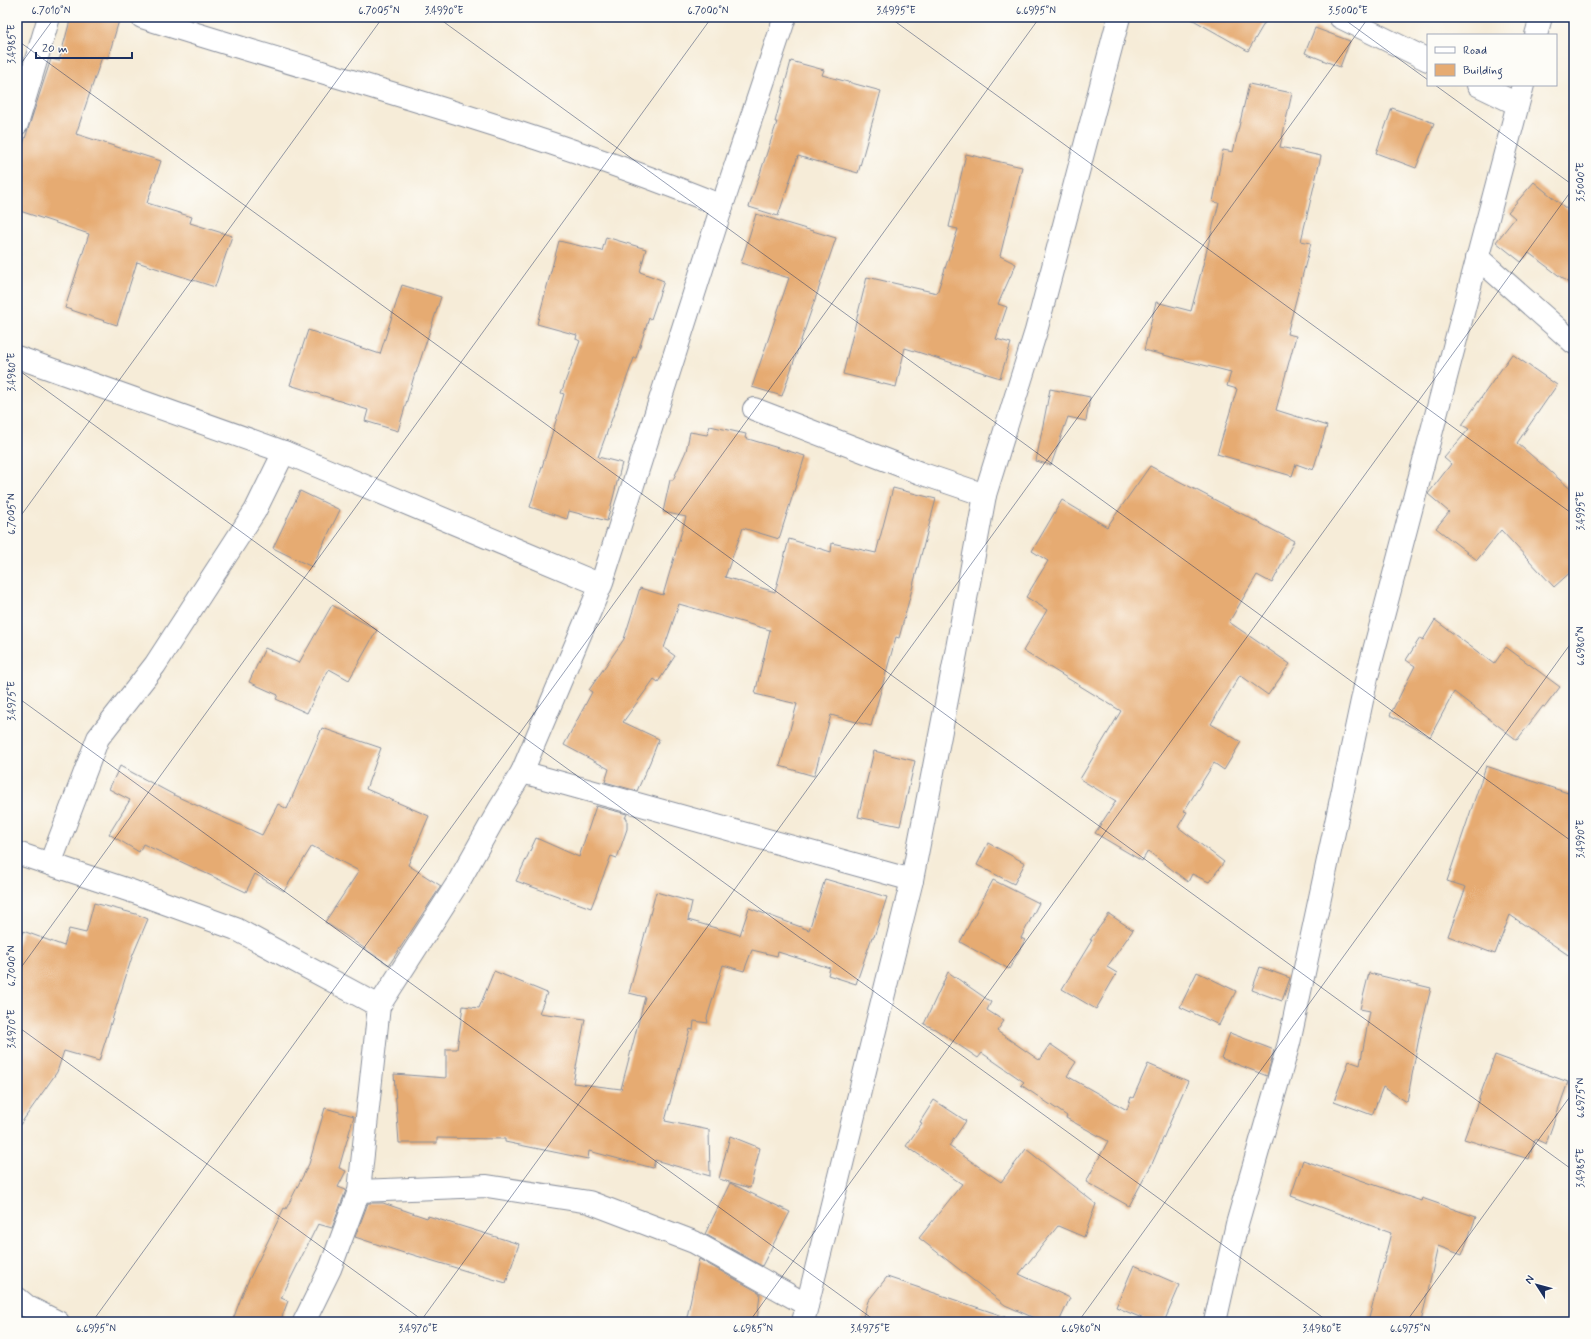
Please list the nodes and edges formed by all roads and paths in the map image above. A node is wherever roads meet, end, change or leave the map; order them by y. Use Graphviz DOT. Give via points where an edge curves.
graph roads {
  1 [pos="49,17"];
  2 [pos="142,17"];
  3 [pos="785,17"];
  4 [pos="1119,17"];
  5 [pos="1340,17"];
  6 [pos="1541,17"];
  7 [pos="1536,34"];
  8 [pos="1427,60"];
  9 [pos="1482,86"];
  10 [pos="1520,95"];
  11 [pos="17,124"];
  12 [pos="722,206"];
  13 [pos="1477,257"];
  14 [pos="1574,343"];
  15 [pos="17,357"];
  16 [pos="754,409"];
  17 [pos="284,452"];
  18 [pos="985,495"];
  19 [pos="601,585"];
  20 [pos="522,772"];
  21 [pos="17,853"];
  22 [pos="50,864"];
  23 [pos="912,880"];
  24 [pos="380,1006"];
  25 [pos="359,1191"];
  26 [pos="17,1298"];
  27 [pos="805,1314"];
  28 [pos="58,1322"];
  29 [pos="304,1322"];
  30 [pos="1216,1322"];
  1 -- 11 [label="street"];
  2 -- 12 [label="street" via="583,153"];
  3 -- 12 [label="street"];
  4 -- 18 [label="street" via="1036,332"];
  5 -- 8 [label="street"];
  6 -- 7 [label="street"];
  9 -- 10 [label="street"];
  10 -- 13 [label="street"];
  12 -- 19 [label="street"];
  13 -- 14 [label="street"];
  13 -- 30 [label="street" via="1367,677 1289,1043 1237,1224"];
  15 -- 17 [label="street"];
  16 -- 18 [label="street" via="920,473"];
  17 -- 19 [label="street"];
  17 -- 22 [label="street" via="255,511 155,665 98,738"];
  18 -- 23 [label="street"];
  19 -- 20 [label="street"];
  20 -- 23 [label="street"];
  20 -- 24 [label="street" via="459,881"];
  21 -- 22 [label="street"];
  22 -- 24 [label="street" via="236,929"];
  23 -- 27 [label="street"];
  24 -- 25 [label="street"];
  25 -- 27 [label="street" via="487,1186 589,1202 694,1242"];
  25 -- 29 [label="street" via="330,1269"];
  26 -- 28 [label="street" via="28,1307"];
}
